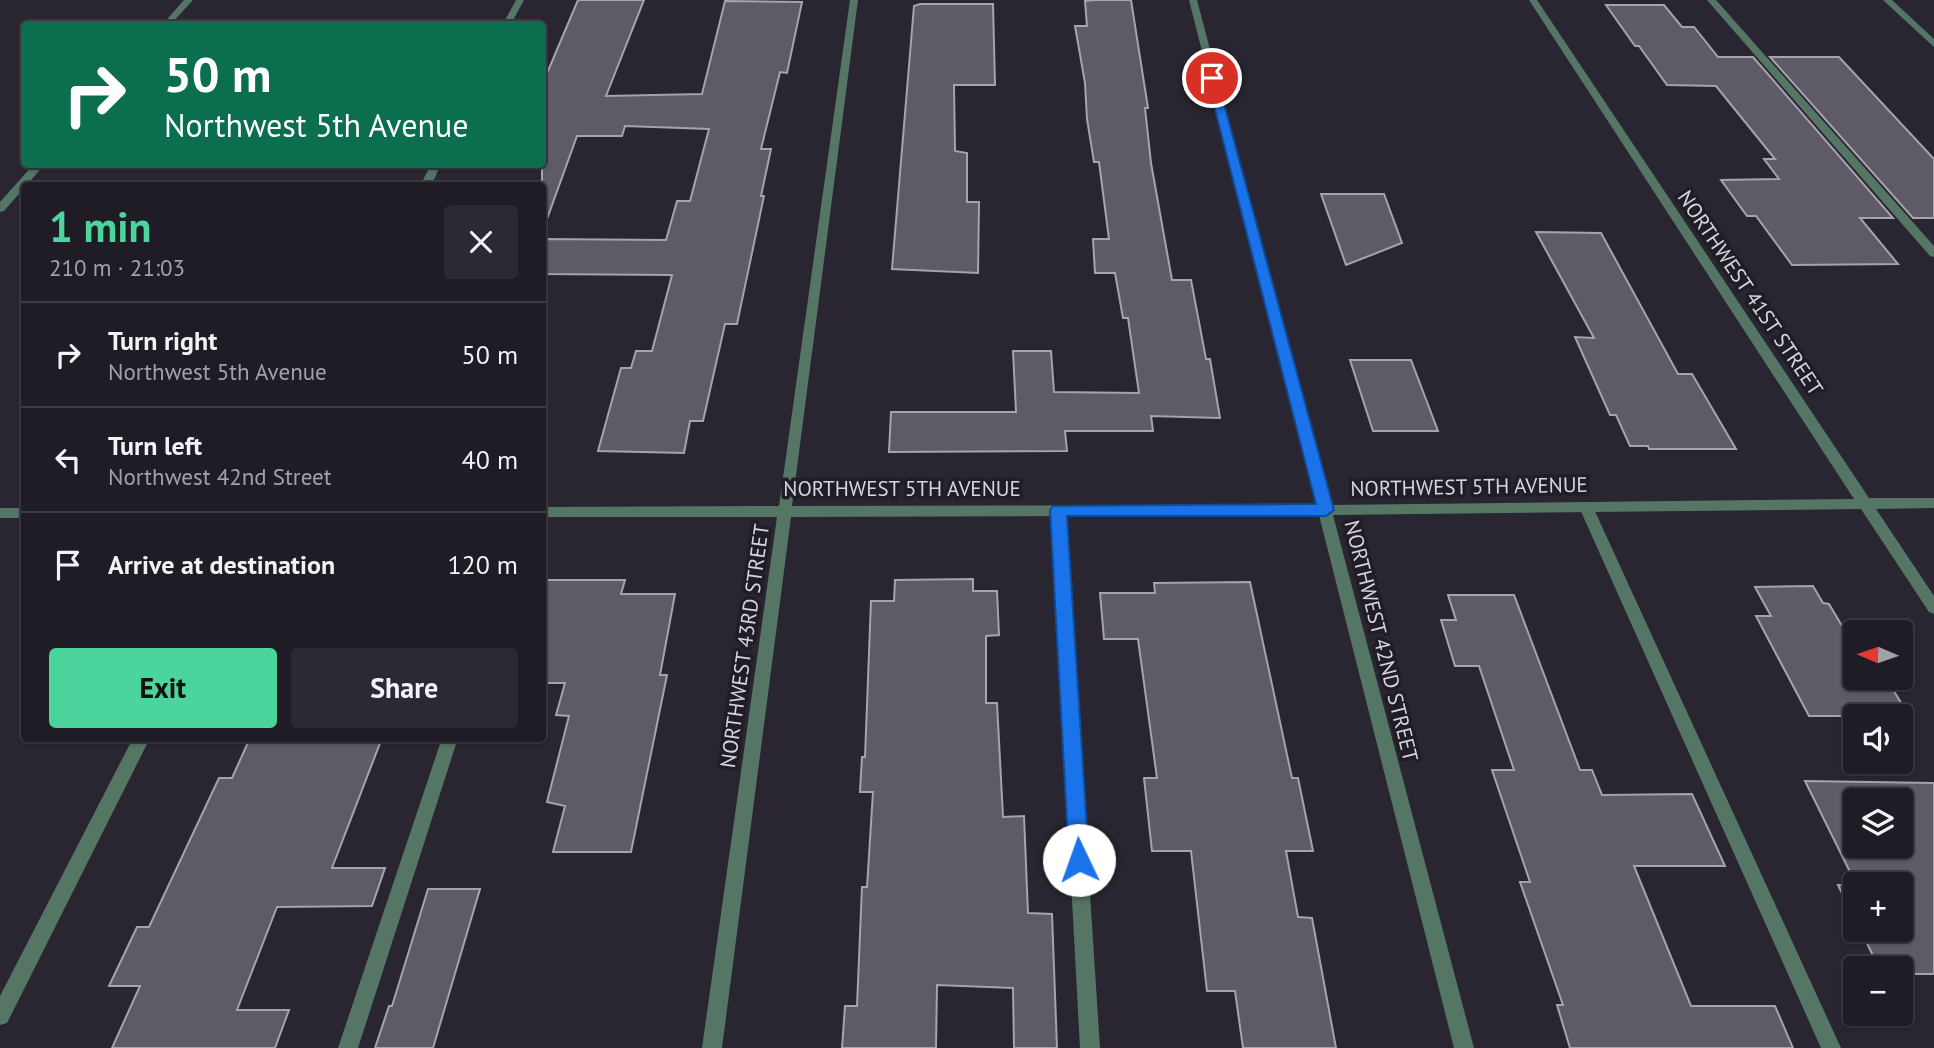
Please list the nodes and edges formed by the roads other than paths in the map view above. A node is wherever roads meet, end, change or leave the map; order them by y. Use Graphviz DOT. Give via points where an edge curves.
graph roads {
  1 [pos="189,0"];
  2 [pos="520,0"];
  3 [pos="854,0"];
  4 [pos="1193,0"];
  5 [pos="1533,0"];
  6 [pos="1711,0"];
  7 [pos="1887,0"];
  8 [pos="170,21"];
  9 [pos="509,21"];
  10 [pos="1934,44"];
  11 [pos="36,168"];
  12 [pos="24,182"];
  13 [pos="21,185"];
  14 [pos="0,209"];
  15 [pos="1934,253"];
  16 [pos="1866,502"];
  17 [pos="1934,503"];
  18 [pos="1586,506"];
  19 [pos="785,510"];
  20 [pos="1058,510"];
  21 [pos="1326,510"];
  22 [pos="546,512"];
  23 [pos="0,513"];
  24 [pos="21,513"];
  25 [pos="1934,608"];
  26 [pos="140,742"];
  27 [pos="449,742"];
  28 [pos="0,1016"];
  29 [pos="348,1048"];
  30 [pos="712,1048"];
  31 [pos="1090,1048"];
  32 [pos="1464,1048"];
  33 [pos="1831,1048"];
  1 -- 8 [label="street"];
  2 -- 9 [label="street"];
  3 -- 19 [label="street, NORTHWEST 43RD STREET"];
  4 -- 21 [label="street, NORTHWEST 42ND STREET"];
  5 -- 16 [label="street, NORTHWEST 41ST STREET"];
  6 -- 15 [label="street"];
  7 -- 10 [label="street"];
  11 -- 12 [label="street"];
  13 -- 14 [label="street"];
  16 -- 17 [label="street, NORTHWEST 5TH AVENUE"];
  16 -- 18 [label="street, NORTHWEST 5TH AVENUE"];
  16 -- 25 [label="street, NORTHWEST 41ST STREET"];
  18 -- 21 [label="street, NORTHWEST 5TH AVENUE"];
  18 -- 33 [label="street"];
  19 -- 20 [label="street, NORTHWEST 5TH AVENUE"];
  19 -- 22 [label="street, NORTHWEST 5TH AVENUE"];
  19 -- 30 [label="street, NORTHWEST 43RD STREET"];
  20 -- 21 [label="street, NORTHWEST 5TH AVENUE"];
  20 -- 31 [label="street"];
  21 -- 32 [label="street, NORTHWEST 42ND STREET"];
  23 -- 24 [label="street"];
  26 -- 28 [label="street"];
  27 -- 29 [label="street"];
}
